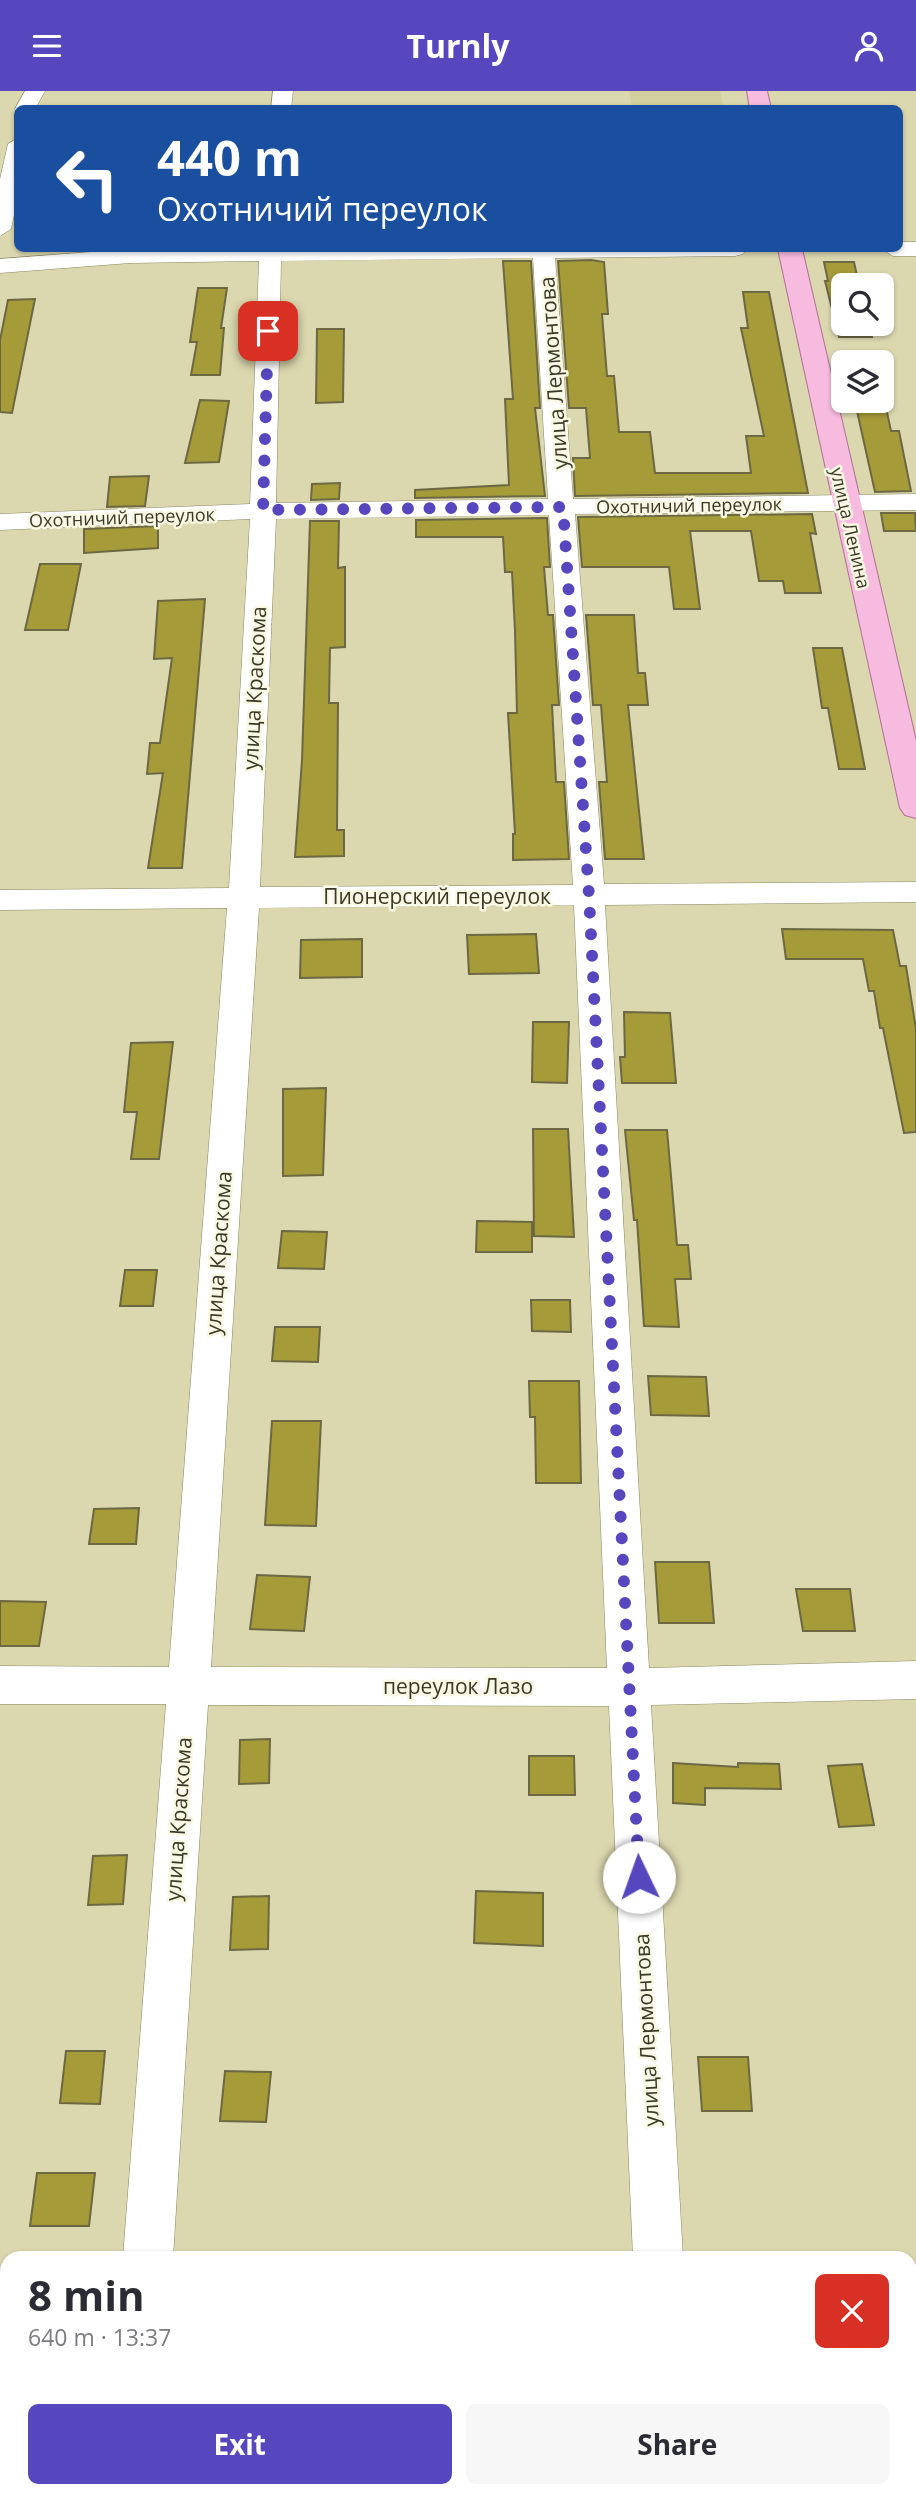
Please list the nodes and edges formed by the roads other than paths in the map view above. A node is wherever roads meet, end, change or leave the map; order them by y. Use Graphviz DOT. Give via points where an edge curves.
graph roads {
  1 [pos="14,163"];
  2 [pos="0,229"];
  3 [pos="242,252"];
  4 [pos="270,252"];
  5 [pos="543,252"];
  6 [pos="791,252"];
  7 [pos="0,266"];
  8 [pos="845,502"];
  9 [pos="916,502"];
  10 [pos="563,507"];
  11 [pos="263,510"];
  12 [pos="0,522"];
  13 [pos="916,808"];
  14 [pos="916,892"];
  15 [pos="244,896"];
  16 [pos="589,896"];
  17 [pos="0,900"];
  18 [pos="916,1680"];
  19 [pos="187,1684"];
  20 [pos="0,1685"];
  21 [pos="629,1687"];
  22 [pos="148,2251"];
  23 [pos="658,2251"];
  1 -- 2 [label="street"];
  3 -- 7 [label="street"];
  4 -- 11 [label="street, улица Краскома"];
  5 -- 10 [label="street, улица Лермонтова"];
  6 -- 8 [label="main road, улица Ленина"];
  8 -- 9 [label="street, Охотничий переулок"];
  8 -- 10 [label="street, Охотничий переулок"];
  8 -- 13 [label="main road, улица Ленина"];
  10 -- 11 [label="street, Охотничий переулок"];
  10 -- 16 [label="street, улица Лермонтова"];
  11 -- 12 [label="street, Охотничий переулок"];
  11 -- 15 [label="street, улица Краскома"];
  14 -- 16 [label="street, Пионерский переулок"];
  15 -- 16 [label="street, Пионерский переулок"];
  15 -- 17 [label="street, Пионерский переулок"];
  15 -- 19 [label="street, улица Краскома"];
  16 -- 21 [label="street, улица Лермонтова"];
  18 -- 21 [label="street, переулок Лазо"];
  19 -- 20 [label="street, переулок Лазо"];
  19 -- 21 [label="street, переулок Лазо"];
  19 -- 22 [label="street, улица Краскома"];
  21 -- 23 [label="street, улица Лермонтова"];
}
